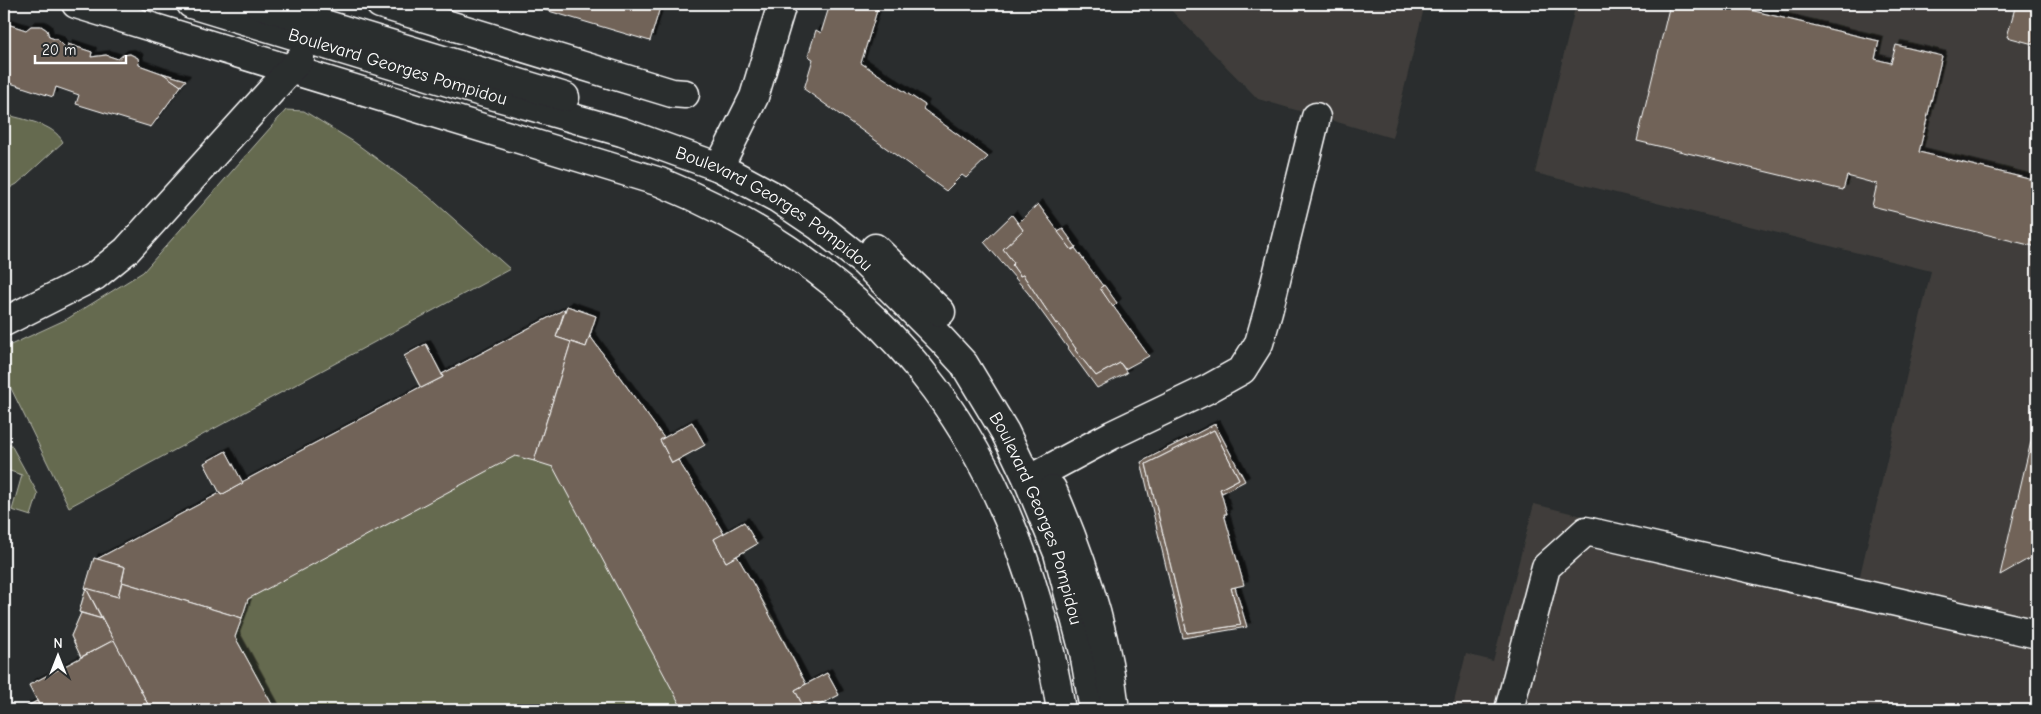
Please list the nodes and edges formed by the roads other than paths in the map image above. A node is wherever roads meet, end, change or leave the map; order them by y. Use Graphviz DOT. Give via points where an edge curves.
graph roads {
  1 [pos="76,4"];
  2 [pos="191,4"];
  3 [pos="258,4"];
  4 [pos="380,4"];
  5 [pos="782,4"];
  6 [pos="319,33"];
  7 [pos="289,70"];
  8 [pos="685,94"];
  9 [pos="1316,116"];
  10 [pos="723,159"];
  11 [pos="4,322"];
  12 [pos="1036,476"];
  13 [pos="2037,634"];
  14 [pos="1061,710"];
  15 [pos="1094,710"];
  16 [pos="1115,710"];
  17 [pos="1509,710"];
  1 -- 7 [label="street"];
  2 -- 6 [label="street, Boulevard Georges Pompidou"];
  3 -- 6 [label="street, Boulevard Georges Pompidou"];
  4 -- 8 [label="street" via="672,93"];
  5 -- 10 [label="street" via="754,97"];
  6 -- 7 [label="street"];
  6 -- 10 [label="street, Boulevard Georges Pompidou" via="627,116"];
  7 -- 11 [label="street" via="127,250 95,276"];
  7 -- 14 [label="street" via="660,182 759,230 835,282 867,311 925,374 984,466 1032,580 1052,654"];
  9 -- 12 [label="street" via="1259,343 1242,370"];
  10 -- 12 [label="street, Boulevard Georges Pompidou" via="760,168 816,201 862,236 908,279 976,351 1007,398"];
  12 -- 15 [label="street, Boulevard Georges Pompidou" via="1084,652"];
  12 -- 16 [label="street, Boulevard Georges Pompidou" via="1076,546 1092,591"];
  13 -- 17 [label="street" via="1586,531 1546,567"];
}
